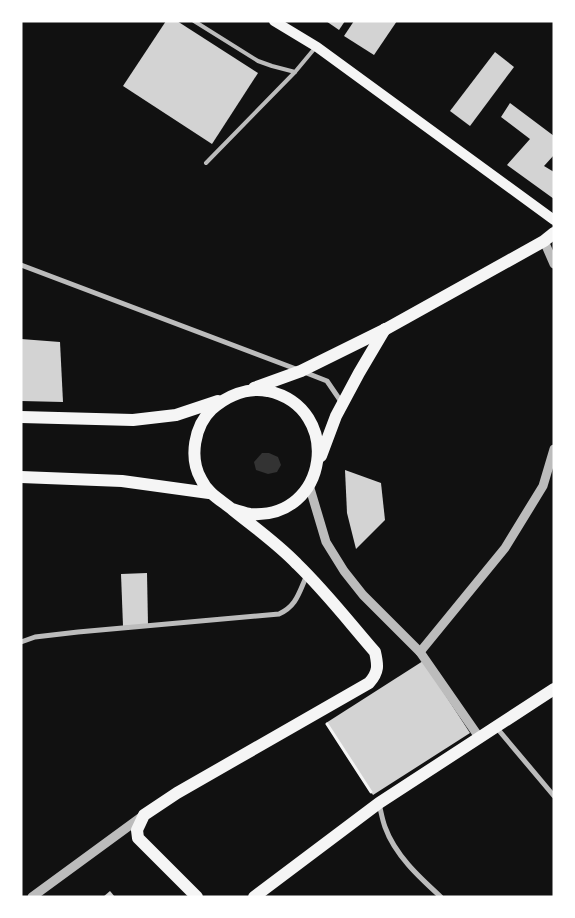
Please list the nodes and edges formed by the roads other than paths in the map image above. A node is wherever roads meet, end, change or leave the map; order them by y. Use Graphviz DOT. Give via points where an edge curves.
graph roads {
  1 [pos="194,21"];
  2 [pos="274,21"];
  3 [pos="317,47"];
  4 [pos="295,72"];
  5 [pos="206,163"];
  6 [pos="552,218"];
  7 [pos="552,233"];
  8 [pos="554,264"];
  9 [pos="21,265"];
  10 [pos="386,329"];
  11 [pos="301,371"];
  12 [pos="242,392"];
  13 [pos="223,400"];
  14 [pos="342,404"];
  15 [pos="21,417"];
  16 [pos="554,449"];
  17 [pos="317,465"];
  18 [pos="21,477"];
  19 [pos="309,485"];
  20 [pos="209,493"];
  21 [pos="232,509"];
  22 [pos="307,574"];
  23 [pos="21,642"];
  24 [pos="420,652"];
  25 [pos="554,689"];
  26 [pos="495,727"];
  27 [pos="479,737"];
  28 [pos="554,796"];
  29 [pos="378,802"];
  30 [pos="144,815"];
  31 [pos="32,897"];
  32 [pos="197,897"];
  33 [pos="254,897"];
  34 [pos="441,897"];
  1 -- 4 [label="lane" via="258,61"];
  2 -- 3 [label="main road"];
  3 -- 4 [label="lane"];
  3 -- 6 [label="main road"];
  4 -- 5 [label="lane"];
  6 -- 7 [label="main road"];
  7 -- 8 [label="street"];
  7 -- 10 [label="highway"];
  9 -- 11 [label="street"];
  10 -- 11 [label="highway"];
  10 -- 14 [label="highway"];
  11 -- 12 [label="highway"];
  11 -- 14 [label="street" via="328,380"];
  12 -- 13 [label="highway"];
  12 -- 17 [label="highway" via="267,391 290,400 308,418 318,440"];
  13 -- 15 [label="highway" via="176,415 133,420"];
  13 -- 20 [label="highway" via="200,426 195,443 197,470"];
  14 -- 17 [label="highway"];
  16 -- 24 [label="street" via="543,486 505,548"];
  17 -- 19 [label="highway"];
  18 -- 20 [label="highway" via="122,481"];
  19 -- 21 [label="highway" via="291,504 267,514 249,514"];
  19 -- 24 [label="street" via="326,542 344,571 362,595"];
  20 -- 21 [label="highway"];
  21 -- 22 [label="highway"];
  22 -- 23 [label="street" via="293,604 278,614 78,632 35,637"];
  22 -- 30 [label="highway" via="375,652 378,666 375,676 370,683"];
  24 -- 27 [label="street"];
  25 -- 26 [label="highway"];
  26 -- 27 [label="highway"];
  26 -- 28 [label="street"];
  27 -- 29 [label="highway"];
  29 -- 33 [label="highway"];
  29 -- 34 [label="street" via="385,828 398,852"];
  30 -- 31 [label="street"];
  30 -- 32 [label="highway" via="137,830 138,838"];
}
